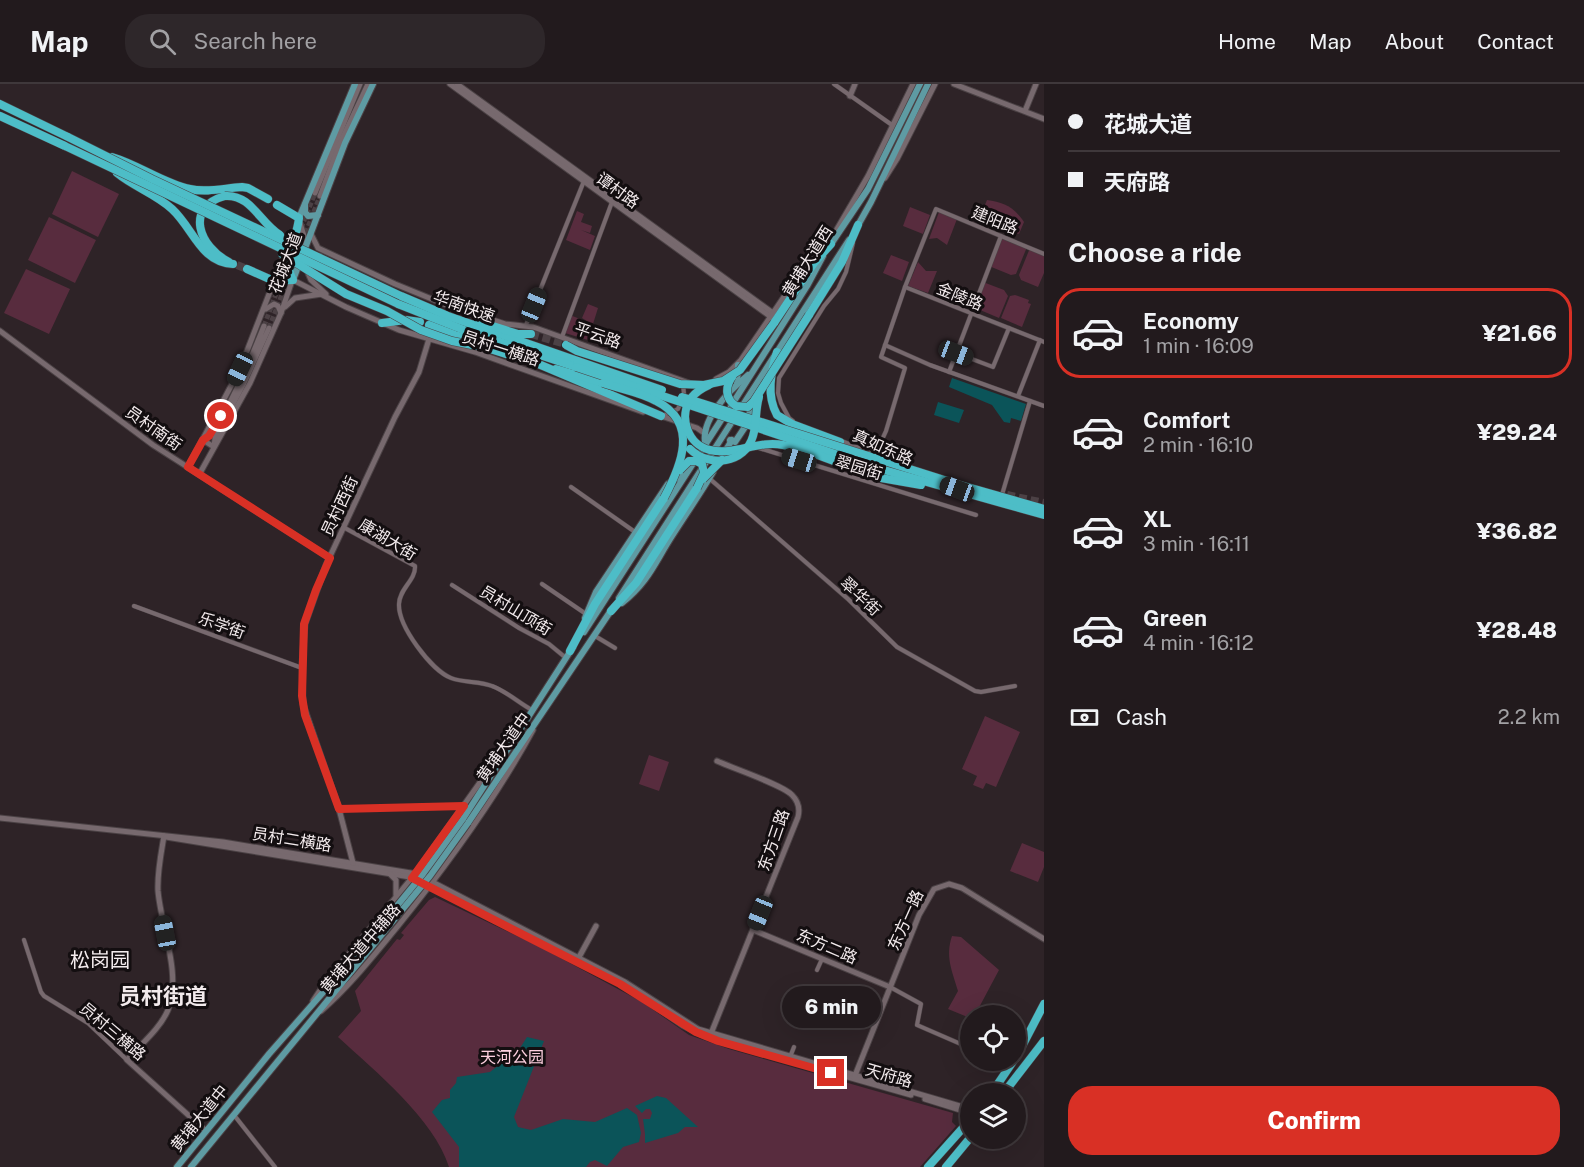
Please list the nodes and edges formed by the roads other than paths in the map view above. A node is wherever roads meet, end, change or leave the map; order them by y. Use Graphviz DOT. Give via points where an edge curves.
graph roads {
  1 [pos="355,84"];
  2 [pos="360,84"];
  3 [pos="368,84"];
  4 [pos="373,84"];
  5 [pos="450,84"];
  6 [pos="457,84"];
  7 [pos="834,84"];
  8 [pos="855,84"];
  9 [pos="913,84"];
  10 [pos="920,84"];
  11 [pos="928,84"];
  12 [pos="935,84"];
  13 [pos="954,84"];
  14 [pos="1036,84"];
  15 [pos="850,96"];
  16 [pos="0,104"];
  17 [pos="1025,111"];
  18 [pos="0,116"];
  19 [pos="1044,119"];
  20 [pos="892,125"];
  21 [pos="105,154"];
  22 [pos="105,164"];
  23 [pos="584,181"];
  24 [pos="878,189"];
  25 [pos="268,199"];
  26 [pos="612,202"];
  27 [pos="305,204"];
  28 [pos="277,205"];
  29 [pos="318,215"];
  30 [pos="299,218"];
  31 [pos="858,225"];
  32 [pos="239,229"];
  33 [pos="310,234"];
  34 [pos="1001,236"];
  35 [pos="854,237"];
  36 [pos="831,244"];
  37 [pos="1044,254"];
  38 [pos="331,255"];
  39 [pos="314,256"];
  40 [pos="248,269"];
  41 [pos="834,276"];
  42 [pos="293,280"];
  43 [pos="274,281"];
  44 [pos="842,282"];
  45 [pos="906,287"];
  46 [pos="322,294"];
  47 [pos="335,300"];
  48 [pos="400,300"];
  49 [pos="263,311"];
  50 [pos="971,313"];
  51 [pos="281,314"];
  52 [pos="772,318"];
  53 [pos="382,322"];
  54 [pos="420,322"];
  55 [pos="429,326"];
  56 [pos="526,326"];
  57 [pos="1009,328"];
  58 [pos="0,331"];
  59 [pos="531,334"];
  60 [pos="562,337"];
  61 [pos="429,339"];
  62 [pos="1042,341"];
  63 [pos="566,345"];
  64 [pos="885,345"];
  65 [pos="777,352"];
  66 [pos="956,353"];
  67 [pos="536,363"];
  68 [pos="577,364"];
  69 [pos="738,365"];
  70 [pos="753,371"];
  71 [pos="532,372"];
  72 [pos="949,372"];
  73 [pos="770,377"];
  74 [pos="681,379"];
  75 [pos="734,381"];
  76 [pos="709,384"];
  77 [pos="753,389"];
  78 [pos="1018,396"];
  79 [pos="1030,401"];
  80 [pos="1044,406"];
  81 [pos="672,413"];
  82 [pos="661,416"];
  83 [pos="682,431"];
  84 [pos="704,433"];
  85 [pos="723,437"];
  86 [pos="203,440"];
  87 [pos="733,441"];
  88 [pos="706,446"];
  89 [pos="214,447"];
  90 [pos="743,448"];
  91 [pos="875,455"];
  92 [pos="897,464"];
  93 [pos="188,467"];
  94 [pos="689,472"];
  95 [pos="863,472"];
  96 [pos="200,473"];
  97 [pos="709,478"];
  98 [pos="881,478"];
  99 [pos="571,487"];
  100 [pos="697,488"];
  101 [pos="664,498"];
  102 [pos="1002,503"];
  103 [pos="1044,509"];
  104 [pos="976,515"];
  105 [pos="1044,515"];
  106 [pos="343,527"];
  107 [pos="636,533"];
  108 [pos="330,558"];
  109 [pos="542,584"];
  110 [pos="452,585"];
  111 [pos="134,606"];
  112 [pos="610,611"];
  113 [pos="586,614"];
  114 [pos="584,624"];
  115 [pos="595,636"];
  116 [pos="615,648"];
  117 [pos="568,655"];
  118 [pos="302,668"];
  119 [pos="1015,686"];
  120 [pos="532,710"];
  121 [pos="542,715"];
  122 [pos="523,723"];
  123 [pos="717,761"];
  124 [pos="464,806"];
  125 [pos="339,809"];
  126 [pos="0,818"];
  127 [pos="466,821"];
  128 [pos="164,836"];
  129 [pos="435,846"];
  130 [pos="451,858"];
  131 [pos="353,863"];
  132 [pos="388,873"];
  133 [pos="413,876"];
  134 [pos="431,885"];
  135 [pos="395,898"];
  136 [pos="388,907"];
  137 [pos="403,920"];
  138 [pos="596,926"];
  139 [pos="753,930"];
  140 [pos="1044,939"];
  141 [pos="24,940"];
  142 [pos="371,942"];
  143 [pos="822,959"];
  144 [pos="578,960"];
  145 [pos="817,970"];
  146 [pos="890,987"];
  147 [pos="1044,1004"];
  148 [pos="309,1010"];
  149 [pos="315,1017"];
  150 [pos="710,1036"];
  151 [pos="1026,1038"];
  152 [pos="1044,1041"];
  153 [pos="960,1044"];
  154 [pos="794,1047"];
  155 [pos="790,1057"];
  156 [pos="127,1060"];
  157 [pos="855,1077"];
  158 [pos="1012,1083"];
  159 [pos="960,1108"];
  160 [pos="233,1114"];
  161 [pos="206,1131"];
  162 [pos="960,1131"];
  163 [pos="961,1149"];
  164 [pos="177,1167"];
  165 [pos="191,1167"];
  166 [pos="275,1167"];
  167 [pos="928,1167"];
  168 [pos="946,1167"];
  1 -- 27 [label="main road, 花城大道"];
  2 -- 3 [label="street" via="318,194"];
  4 -- 29 [label="main road, 花城大道"];
  5 -- 23 [label="street, 谭村路"];
  6 -- 52 [label="street, 谭村路"];
  7 -- 15 [label="street"];
  8 -- 15 [label="street"];
  9 -- 20 [label="street"];
  10 -- 36 [label="main road, 黄埔大道西" via="868,189"];
  11 -- 24 [label="main road, 黄埔大道西"];
  12 -- 24 [label="street"];
  13 -- 17 [label="street"];
  14 -- 17 [label="street"];
  15 -- 20 [label="street"];
  16 -- 21 [label="highway, 华南快速, bridge"];
  17 -- 19 [label="street"];
  18 -- 22 [label="highway, 华南快速, bridge"];
  20 -- 36 [label="street"];
  21 -- 25 [label="highway, bridge" via="192,190 242,187"];
  21 -- 39 [label="highway, 华南快速, bridge"];
  22 -- 32 [label="highway, 华南快速, bridge"];
  22 -- 39 [label="highway, bridge" via="161,200 217,262 235,264 210,249 200,231 200,219 213,201 225,196 246,201 265,224"];
  23 -- 26 [label="street, 谭村路"];
  23 -- 56 [label="street"];
  24 -- 31 [label="main road, 黄埔大道西"];
  26 -- 52 [label="street, 谭村路"];
  26 -- 60 [label="street"];
  27 -- 29 [label="main road" via="308,216"];
  27 -- 30 [label="main road, 花城大道"];
  28 -- 30 [label="highway"];
  29 -- 33 [label="main road, 花城大道"];
  30 -- 42 [label="highway" via="288,267"];
  30 -- 43 [label="street, 花城大道"];
  31 -- 35 [label="highway"];
  31 -- 65 [label="main road, 黄埔大道西"];
  32 -- 48 [label="highway, 华南快速, bridge"];
  32 -- 67 [label="highway, bridge" via="346,294 428,333"];
  33 -- 38 [label="street, 平云路" via="318,248"];
  33 -- 42 [label="main road, 花城大道"];
  34 -- 37 [label="street, 建阳路"];
  34 -- 45 [label="street, 建阳路" via="936,209"];
  34 -- 50 [label="street"];
  35 -- 41 [label="highway"];
  35 -- 44 [label="street"];
  36 -- 52 [label="highway"];
  36 -- 70 [label="main road, 黄埔大道西"];
  38 -- 47 [label="street" via="314,259 308,273"];
  38 -- 56 [label="street, 平云路" via="444,304 505,324"];
  39 -- 48 [label="highway, 华南快速, bridge"];
  40 -- 43 [label="highway"];
  41 -- 44 [label="street" via="841,277"];
  41 -- 73 [label="highway, bridge"];
  42 -- 43 [label="highway"];
  42 -- 46 [label="street, 员村一横路"];
  42 -- 51 [label="street, 花城大道"];
  43 -- 49 [label="street, 花城大道"];
  44 -- 91 [label="street, 真如东路" via="779,378 778,393 789,418 795,422"];
  45 -- 50 [label="street, 金陵路"];
  45 -- 64 [label="street"];
  46 -- 47 [label="street, 员村一横路"];
  46 -- 51 [label="street" via="294,298"];
  47 -- 53 [label="street, 员村一横路"];
  48 -- 59 [label="highway" via="518,334"];
  48 -- 68 [label="highway, 华南快速" via="464,330"];
  49 -- 51 [label="street" via="274,304"];
  49 -- 86 [label="street, 花城大道" via="240,369"];
  50 -- 57 [label="street, 金陵路"];
  50 -- 66 [label="street"];
  51 -- 89 [label="street, 花城大道" via="250,383"];
  52 -- 69 [label="street, 平云路"];
  52 -- 75 [label="highway, bridge"];
  53 -- 54 [label="highway"];
  53 -- 61 [label="street, 员村一横路"];
  55 -- 68 [label="highway" via="546,361"];
  56 -- 60 [label="street, 平云路"];
  57 -- 62 [label="street, 金陵路"];
  57 -- 66 [label="street" via="993,367"];
  58 -- 93 [label="street, 员村南街"];
  60 -- 74 [label="street, 平云路"];
  61 -- 71 [label="street, 员村一横路"];
  61 -- 106 [label="street, 员村西街" via="419,372"];
  62 -- 78 [label="street"];
  63 -- 76 [label="highway, bridge" via="680,384"];
  64 -- 72 [label="street"];
  64 -- 91 [label="street" via="881,357 905,368"];
  65 -- 77 [label="main road, 黄埔大道西"];
  65 -- 92 [label="highway, bridge" via="770,395 777,415"];
  66 -- 72 [label="street"];
  67 -- 71 [label="street"];
  67 -- 81 [label="highway, bridge" via="652,399"];
  67 -- 82 [label="highway"];
  68 -- 92 [label="highway, 华南快速, bridge"];
  68 -- 102 [label="highway, 华南快速, bridge" via="867,464"];
  69 -- 74 [label="street, 平云路" via="710,381"];
  69 -- 75 [label="main road"];
  70 -- 75 [label="main road"];
  70 -- 88 [label="main road, 黄埔大道西"];
  71 -- 82 [label="street, 员村一横路" via="628,408"];
  72 -- 78 [label="street"];
  73 -- 75 [label="highway, bridge" via="751,404 741,408 732,404 727,394 728,382"];
  73 -- 83 [label="highway, bridge" via="758,402 752,439 738,456 721,461 700,457 689,447"];
  74 -- 81 [label="street" via="682,402"];
  75 -- 76 [label="highway, bridge"];
  75 -- 84 [label="main road"];
  76 -- 90 [label="highway, bridge" via="694,394 687,406 685,421 689,434 698,445 711,450"];
  77 -- 85 [label="main road, 黄埔大道西"];
  77 -- 87 [label="main road" via="749,420"];
  78 -- 79 [label="street"];
  79 -- 80 [label="street"];
  79 -- 102 [label="street"];
  81 -- 82 [label="street"];
  81 -- 83 [label="highway, bridge"];
  82 -- 84 [label="street, 员村一横路"];
  83 -- 101 [label="highway, bridge" via="681,462"];
  84 -- 88 [label="main road"];
  85 -- 87 [label="main road"];
  85 -- 112 [label="main road, 黄埔大道中"];
  86 -- 89 [label="street"];
  86 -- 89 [label="street, 花城大道" via="226,407 266,327"];
  86 -- 93 [label="street, 花城大道"];
  87 -- 97 [label="main road"];
  87 -- 104 [label="street, 翠园街"];
  88 -- 94 [label="main road, 黄埔大道中"];
  89 -- 96 [label="street, 花城大道"];
  90 -- 95 [label="highway, bridge" via="782,444"];
  90 -- 100 [label="highway, bridge" via="718,463"];
  91 -- 102 [label="street, 真如东路" via="878,461"];
  92 -- 103 [label="highway, 华南快速, bridge"];
  93 -- 96 [label="street, 员村南街"];
  94 -- 107 [label="main road" via="668,484"];
  94 -- 117 [label="main road, 黄埔大道中"];
  96 -- 108 [label="street, 员村南街"];
  97 -- 112 [label="main road" via="641,586"];
  97 -- 119 [label="street, 翠华街" via="897,647 975,691"];
  98 -- 102 [label="highway, bridge"];
  99 -- 107 [label="street"];
  100 -- 101 [label="highway, bridge" via="704,468 698,461 689,461"];
  100 -- 112 [label="highway" via="636,583"];
  101 -- 114 [label="highway"];
  102 -- 105 [label="highway, 华南快速, bridge"];
  106 -- 108 [label="street, 员村西街"];
  106 -- 120 [label="street, 康湖大街" via="415,566 399,608 409,632 435,668 455,679 492,686"];
  107 -- 113 [label="main road" via="596,592"];
  108 -- 118 [label="street, 员村西街" via="307,615"];
  109 -- 113 [label="street"];
  110 -- 117 [label="street, 员村山顶街"];
  111 -- 118 [label="street, 乐学街"];
  112 -- 115 [label="main road, 黄埔大道中"];
  113 -- 114 [label="main road"];
  114 -- 117 [label="highway"];
  115 -- 116 [label="street"];
  115 -- 121 [label="main road, 黄埔大道中"];
  117 -- 120 [label="main road, 黄埔大道中"];
  118 -- 125 [label="street, 员村西街" via="305,715"];
  120 -- 122 [label="main road, 黄埔大道中"];
  121 -- 127 [label="main road, 黄埔大道中"];
  121 -- 130 [label="street, 黄埔大道中辅路" via="506,778"];
  122 -- 124 [label="street, 黄埔大道中辅路"];
  122 -- 127 [label="main road, 黄埔大道中"];
  123 -- 139 [label="street, 东方三路" via="787,791 799,810"];
  124 -- 125 [label="street"];
  124 -- 129 [label="street, 黄埔大道中辅路"];
  125 -- 131 [label="street, 员村西街"];
  126 -- 128 [label="street, 员村二横路"];
  127 -- 142 [label="main road, 黄埔大道中, bridge"];
  128 -- 131 [label="street, 员村二横路"];
  128 -- 132 [label="street, 员村二横路"];
  128 -- 156 [label="street" via="158,889 171,967 170,1001 161,1021"];
  129 -- 130 [label="street" via="438,859"];
  129 -- 133 [label="street, 黄埔大道中辅路"];
  130 -- 134 [label="street, 黄埔大道中辅路"];
  131 -- 133 [label="street, 员村二横路"];
  132 -- 133 [label="street, 员村二横路"];
  132 -- 135 [label="street" via="397,882"];
  133 -- 134 [label="street, 天府路"];
  133 -- 135 [label="street, 黄埔大道中辅路"];
  134 -- 137 [label="street, 黄埔大道中辅路"];
  134 -- 144 [label="street, 天府路"];
  135 -- 136 [label="street, 黄埔大道中辅路"];
  136 -- 137 [label="street" via="396,905 402,909"];
  136 -- 148 [label="street, 黄埔大道中辅路" via="321,988"];
  137 -- 149 [label="street, 黄埔大道中辅路"];
  138 -- 144 [label="street"];
  139 -- 143 [label="street, 东方二路"];
  139 -- 150 [label="street, 东方三路"];
  140 -- 146 [label="street, 东方一路" via="962,888 943,884 925,902"];
  141 -- 156 [label="street, 员村三横路" via="44,996 88,1023"];
  142 -- 148 [label="main road, 黄埔大道中"];
  142 -- 149 [label="main road, 黄埔大道中"];
  143 -- 145 [label="street"];
  143 -- 146 [label="street, 东方二路"];
  144 -- 150 [label="street, 天府路" via="636,992 687,1028"];
  146 -- 153 [label="street" via="921,1004 918,1025"];
  146 -- 157 [label="street, 东方一路"];
  147 -- 151 [label="highway"];
  148 -- 161 [label="main road, 黄埔大道中"];
  149 -- 160 [label="main road, 黄埔大道中"];
  150 -- 155 [label="street, 天府路"];
  150 -- 157 [label="street, 天府路"];
  152 -- 158 [label="highway"];
  154 -- 155 [label="street"];
  155 -- 157 [label="street, 天府路"];
  156 -- 161 [label="street, 员村三横路"];
  157 -- 159 [label="street, 天府路"];
  160 -- 165 [label="main road, 黄埔大道中"];
  160 -- 166 [label="street"];
  161 -- 164 [label="main road, 黄埔大道中"];
  162 -- 167 [label="highway"];
  163 -- 168 [label="highway"];
}
